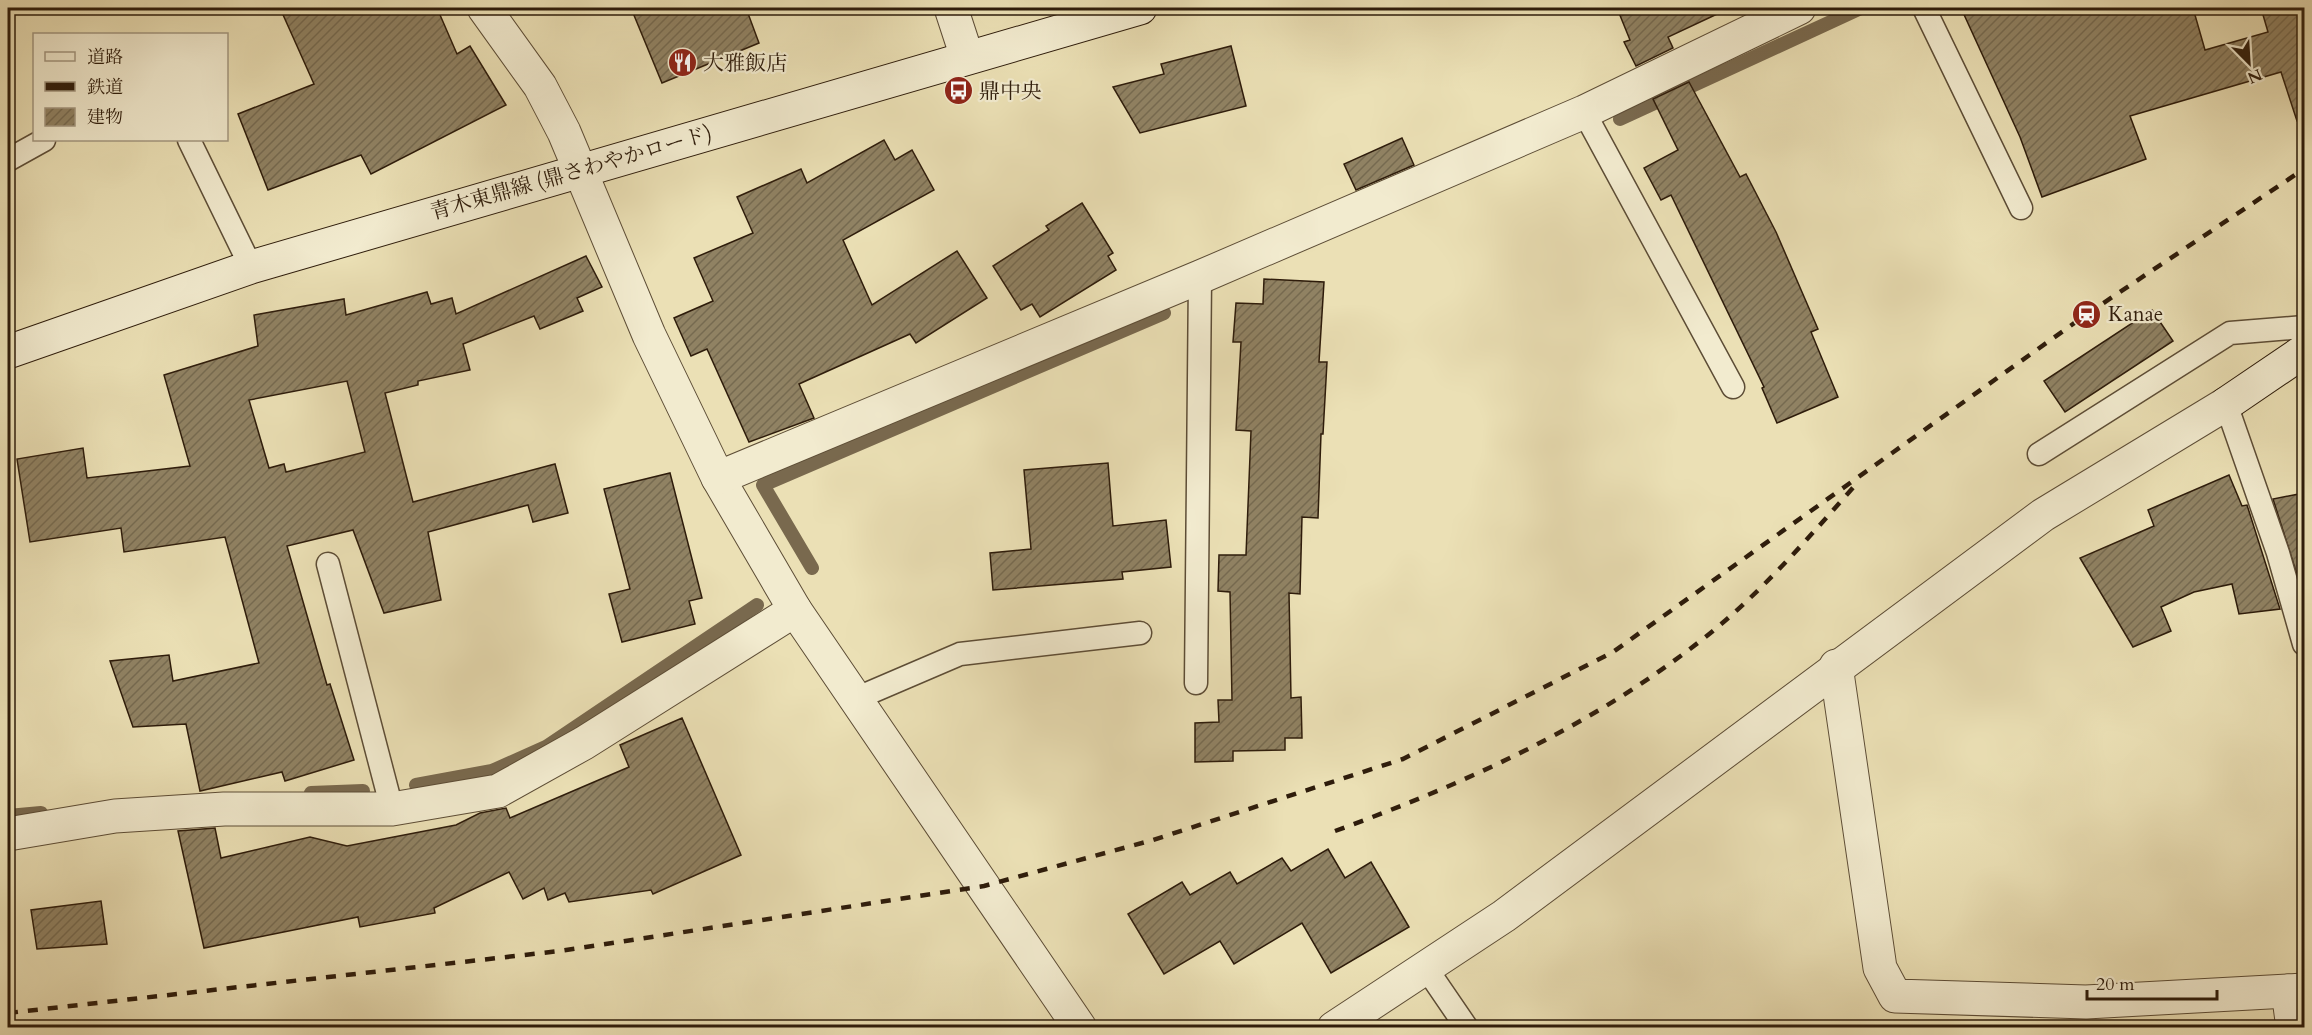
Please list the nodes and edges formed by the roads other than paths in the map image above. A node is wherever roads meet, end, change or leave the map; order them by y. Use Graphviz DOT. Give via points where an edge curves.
graph roads {
  1 [pos="484,8"];
  2 [pos="951,8"];
  3 [pos="1140,8"];
  4 [pos="1799,8"];
  5 [pos="1924,8"];
  6 [pos="968,57"];
  7 [pos="1584,112"];
  8 [pos="42,141"];
  9 [pos="189,141"];
  10 [pos="8,160"];
  11 [pos="579,171"];
  12 [pos="2021,208"];
  13 [pos="251,267"];
  14 [pos="1200,277"];
  15 [pos="2304,327"];
  16 [pos="2304,351"];
  17 [pos="8,352"];
  18 [pos="1733,387"];
  19 [pos="2226,404"];
  20 [pos="2039,454"];
  21 [pos="718,478"];
  22 [pos="328,564"];
  23 [pos="795,610"];
  24 [pos="1140,633"];
  25 [pos="2304,644"];
  26 [pos="1836,666"];
  27 [pos="1197,683"];
  28 [pos="855,699"];
  29 [pos="392,809"];
  30 [pos="8,834"];
  31 [pos="1426,968"];
  32 [pos="2296,991"];
  33 [pos="1080,1028"];
  34 [pos="1334,1028"];
  35 [pos="1467,1028"];
  36 [pos="2293,1028"];
  1 -- 11 [label="street" via="540,87"];
  2 -- 6 [label="street"];
  3 -- 6 [label="street, 青木東鼎線 (鼎さわやかロード)"];
  4 -- 7 [label="street"];
  5 -- 12 [label="lane"];
  6 -- 11 [label="street, 青木東鼎線 (鼎さわやかロード)"];
  7 -- 14 [label="street"];
  7 -- 18 [label="lane"];
  8 -- 10 [label="lane"];
  9 -- 13 [label="lane"];
  11 -- 13 [label="street, 青木東鼎線 (鼎さわやかロード)"];
  11 -- 21 [label="street" via="649,335"];
  13 -- 17 [label="street, 青木東鼎線 (鼎さわやかロード)"];
  14 -- 21 [label="street"];
  14 -- 27 [label="lane"];
  15 -- 20 [label="lane" via="2230,333"];
  16 -- 19 [label="street"];
  19 -- 25 [label="lane" via="2278,553"];
  19 -- 26 [label="street" via="2043,515"];
  21 -- 23 [label="street"];
  22 -- 29 [label="lane"];
  23 -- 28 [label="street"];
  23 -- 29 [label="street" via="584,743 498,791"];
  24 -- 28 [label="lane" via="960,654"];
  26 -- 31 [label="street" via="1504,916"];
  26 -- 32 [label="street" via="1880,968 1895,996 2086,1002"];
  28 -- 33 [label="street"];
  29 -- 30 [label="street" via="224,809 126,815"];
  31 -- 34 [label="street"];
  31 -- 35 [label="lane"];
  32 -- 36 [label="street"];
}
